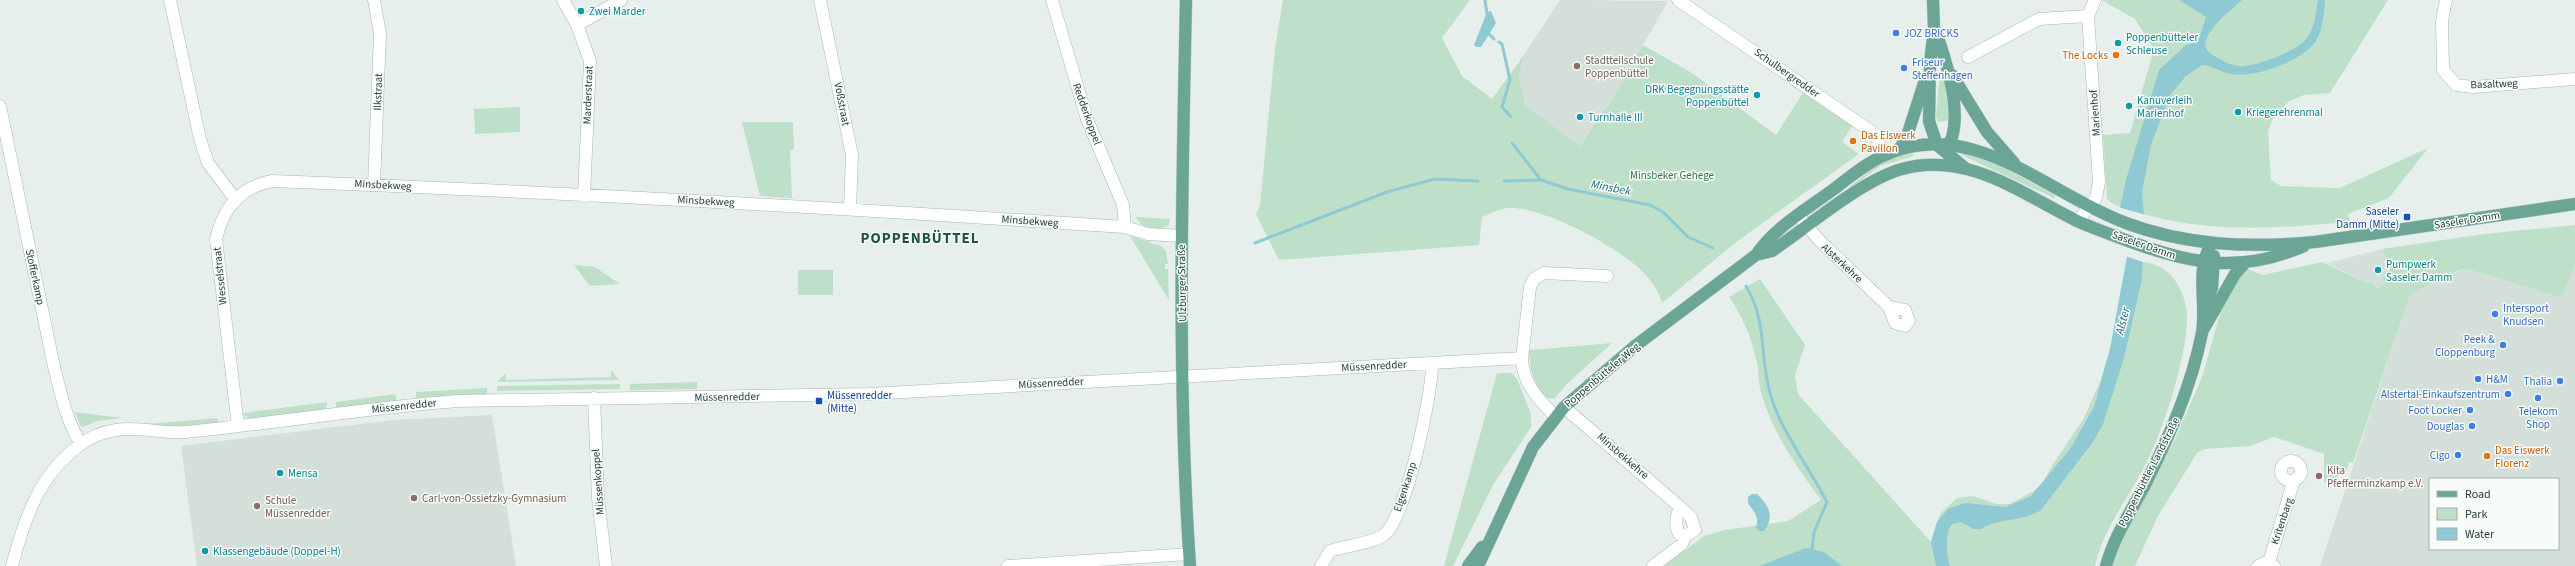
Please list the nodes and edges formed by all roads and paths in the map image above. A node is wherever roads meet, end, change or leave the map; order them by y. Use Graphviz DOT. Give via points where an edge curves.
graph roads {
  1 [pos="170,0"];
  2 [pos="374,0"];
  3 [pos="563,0"];
  4 [pos="621,0"];
  5 [pos="820,0"];
  6 [pos="1052,0"];
  7 [pos="1186,0"];
  8 [pos="1678,0"];
  9 [pos="1933,0"];
  10 [pos="2095,0"];
  11 [pos="2446,0"];
  12 [pos="2088,16"];
  13 [pos="577,24"];
  14 [pos="1934,29"];
  15 [pos="1968,57"];
  16 [pos="1930,63"];
  17 [pos="1950,71"];
  18 [pos="2575,80"];
  19 [pos="0,106"];
  20 [pos="1943,148"];
  21 [pos="1899,150"];
  22 [pos="1884,155"];
  23 [pos="1924,165"];
  24 [pos="1966,168"];
  25 [pos="2019,168"];
  26 [pos="1986,174"];
  27 [pos="374,185"];
  28 [pos="584,196"];
  29 [pos="235,199"];
  30 [pos="2574,204"];
  31 [pos="2091,207"];
  32 [pos="850,209"];
  33 [pos="1798,216"];
  34 [pos="2078,221"];
  35 [pos="1125,227"];
  36 [pos="1807,227"];
  37 [pos="1181,236"];
  38 [pos="2312,243"];
  39 [pos="2211,244"];
  40 [pos="1756,255"];
  41 [pos="2209,263"];
  42 [pos="2244,264"];
  43 [pos="1607,276"];
  44 [pos="1889,307"];
  45 [pos="2202,330"];
  46 [pos="1522,358"];
  47 [pos="1432,363"];
  48 [pos="1181,376"];
  49 [pos="594,398"];
  50 [pos="1564,407"];
  51 [pos="1556,417"];
  52 [pos="238,426"];
  53 [pos="81,444"];
  54 [pos="2294,480"];
  55 [pos="1492,533"];
  56 [pos="1190,560"];
  57 [pos="2267,565"];
  58 [pos="12,566"];
  59 [pos="606,566"];
  60 [pos="1008,566"];
  61 [pos="1321,566"];
  62 [pos="1468,566"];
  63 [pos="1478,566"];
  64 [pos="1653,566"];
  65 [pos="2106,566"];
  1 -- 29 [label="street" via="200,139 208,164"];
  2 -- 27 [label="street, Ilkstraat" via="380,33"];
  3 -- 13 [label="street, Marderstraat"];
  4 -- 13 [label="street"];
  5 -- 32 [label="street, Voßstraat" via="852,155"];
  6 -- 35 [label="street, Redderkoppel" via="1087,119 1123,205"];
  7 -- 37 [label="main road, Ulzburger Straße"];
  8 -- 22 [label="street, Schulbergredder" via="1875,134"];
  9 -- 14 [label="main road"];
  10 -- 12 [label="street, Marienhof"];
  11 -- 18 [label="street, Basaltweg" via="2442,21 2443,70 2456,85 2473,87"];
  12 -- 15 [label="street" via="2039,19"];
  12 -- 31 [label="street, Marienhof" via="2099,178 2096,198"];
  13 -- 28 [label="street, Marderstraat" via="590,61"];
  14 -- 16 [label="main road"];
  14 -- 17 [label="main road"];
  16 -- 20 [label="main road" via="1929,121"];
  16 -- 21 [label="main road" via="1907,136"];
  17 -- 20 [label="main road" via="1954,129"];
  17 -- 25 [label="main road" via="1987,132"];
  19 -- 53 [label="street, Stofferkamp" via="56,374 71,427"];
  20 -- 21 [label="main road, Poppenbütteler Weg" via="1919,146"];
  20 -- 23 [label="main road, Poppenbütteler Weg"];
  20 -- 24 [label="main road, Poppenbütteler Weg"];
  20 -- 25 [label="main road, Poppenbütteler Weg" via="1972,148"];
  21 -- 22 [label="main road, Poppenbütteler Weg"];
  22 -- 33 [label="main road, Poppenbütteler Weg" via="1859,170"];
  23 -- 24 [label="main road, Poppenbütteler Weg"];
  23 -- 36 [label="main road, Poppenbütteler Weg" via="1902,169 1875,180"];
  24 -- 26 [label="main road, Poppenbütteler Weg"];
  25 -- 31 [label="main road, Saseler Damm"];
  26 -- 34 [label="main road, Saseler Damm" via="2010,184"];
  27 -- 28 [label="street, Minsbekweg"];
  27 -- 29 [label="street, Minsbekweg" via="272,181 252,186"];
  28 -- 32 [label="street, Minsbekweg"];
  29 -- 52 [label="street, Wesselstraat" via="220,223 216,239"];
  30 -- 38 [label="main road, Saseler Damm"];
  31 -- 34 [label="street, Marienhof"];
  31 -- 39 [label="main road, Saseler Damm" via="2117,220 2164,235"];
  32 -- 35 [label="street, Minsbekweg"];
  33 -- 36 [label="street, Alsterkehre"];
  33 -- 40 [label="main road, Poppenbütteler Weg" via="1766,241"];
  34 -- 41 [label="main road, Saseler Damm" via="2164,253"];
  35 -- 37 [label="street, Minsbekweg" via="1148,234"];
  36 -- 40 [label="main road, Poppenbütteler Weg" via="1772,251"];
  36 -- 44 [label="street, Alsterkehre"];
  37 -- 48 [label="main road, Ulzburger Straße"];
  38 -- 39 [label="main road, Saseler Damm" via="2261,246"];
  38 -- 42 [label="main road, Saseler Damm" via="2280,257"];
  39 -- 41 [label="main road, Poppenbüttler Landstraße"];
  40 -- 50 [label="main road, Poppenbütteler Weg" via="1635,346"];
  41 -- 42 [label="main road, Saseler Damm"];
  41 -- 45 [label="main road, Poppenbüttler Landstraße" via="2212,288 2204,308"];
  42 -- 45 [label="main road" via="2235,274 2212,317"];
  43 -- 46 [label="street" via="1544,273 1534,278 1530,287"];
  45 -- 65 [label="main road, Poppenbüttler Landstraße" via="2192,374 2179,413 2141,492 2125,518"];
  46 -- 47 [label="street, Müssenredder"];
  46 -- 51 [label="street" via="1522,369 1528,384 1541,403"];
  47 -- 48 [label="street, Müssenredder"];
  47 -- 61 [label="street, Elgenkamp" via="1432,384 1422,431 1402,503 1388,531 1380,538 1330,551"];
  48 -- 49 [label="street, Müssenredder" via="868,394"];
  48 -- 56 [label="main road, Ulzburger Straße"];
  49 -- 52 [label="street, Müssenredder" via="493,399 411,404"];
  49 -- 59 [label="street, Müssenkoppel" via="598,498"];
  50 -- 51 [label="main road, Poppenbütteler Weg"];
  50 -- 64 [label="street, Minsbekkehre" via="1680,507 1677,530 1680,535 1685,536 1682,544"];
  51 -- 55 [label="main road, Poppenbütteler Weg" via="1533,447"];
  52 -- 53 [label="street, Müssenredder" via="177,432 130,428 104,432"];
  53 -- 58 [label="street, Müssenredder" via="45,479 24,523"];
  54 -- 57 [label="street, Kritenbarg"];
  55 -- 62 [label="main road, Poppenbütteler Weg"];
  55 -- 63 [label="main road, Poppenbütteler Weg"];
  56 -- 60 [label="street"];
}
